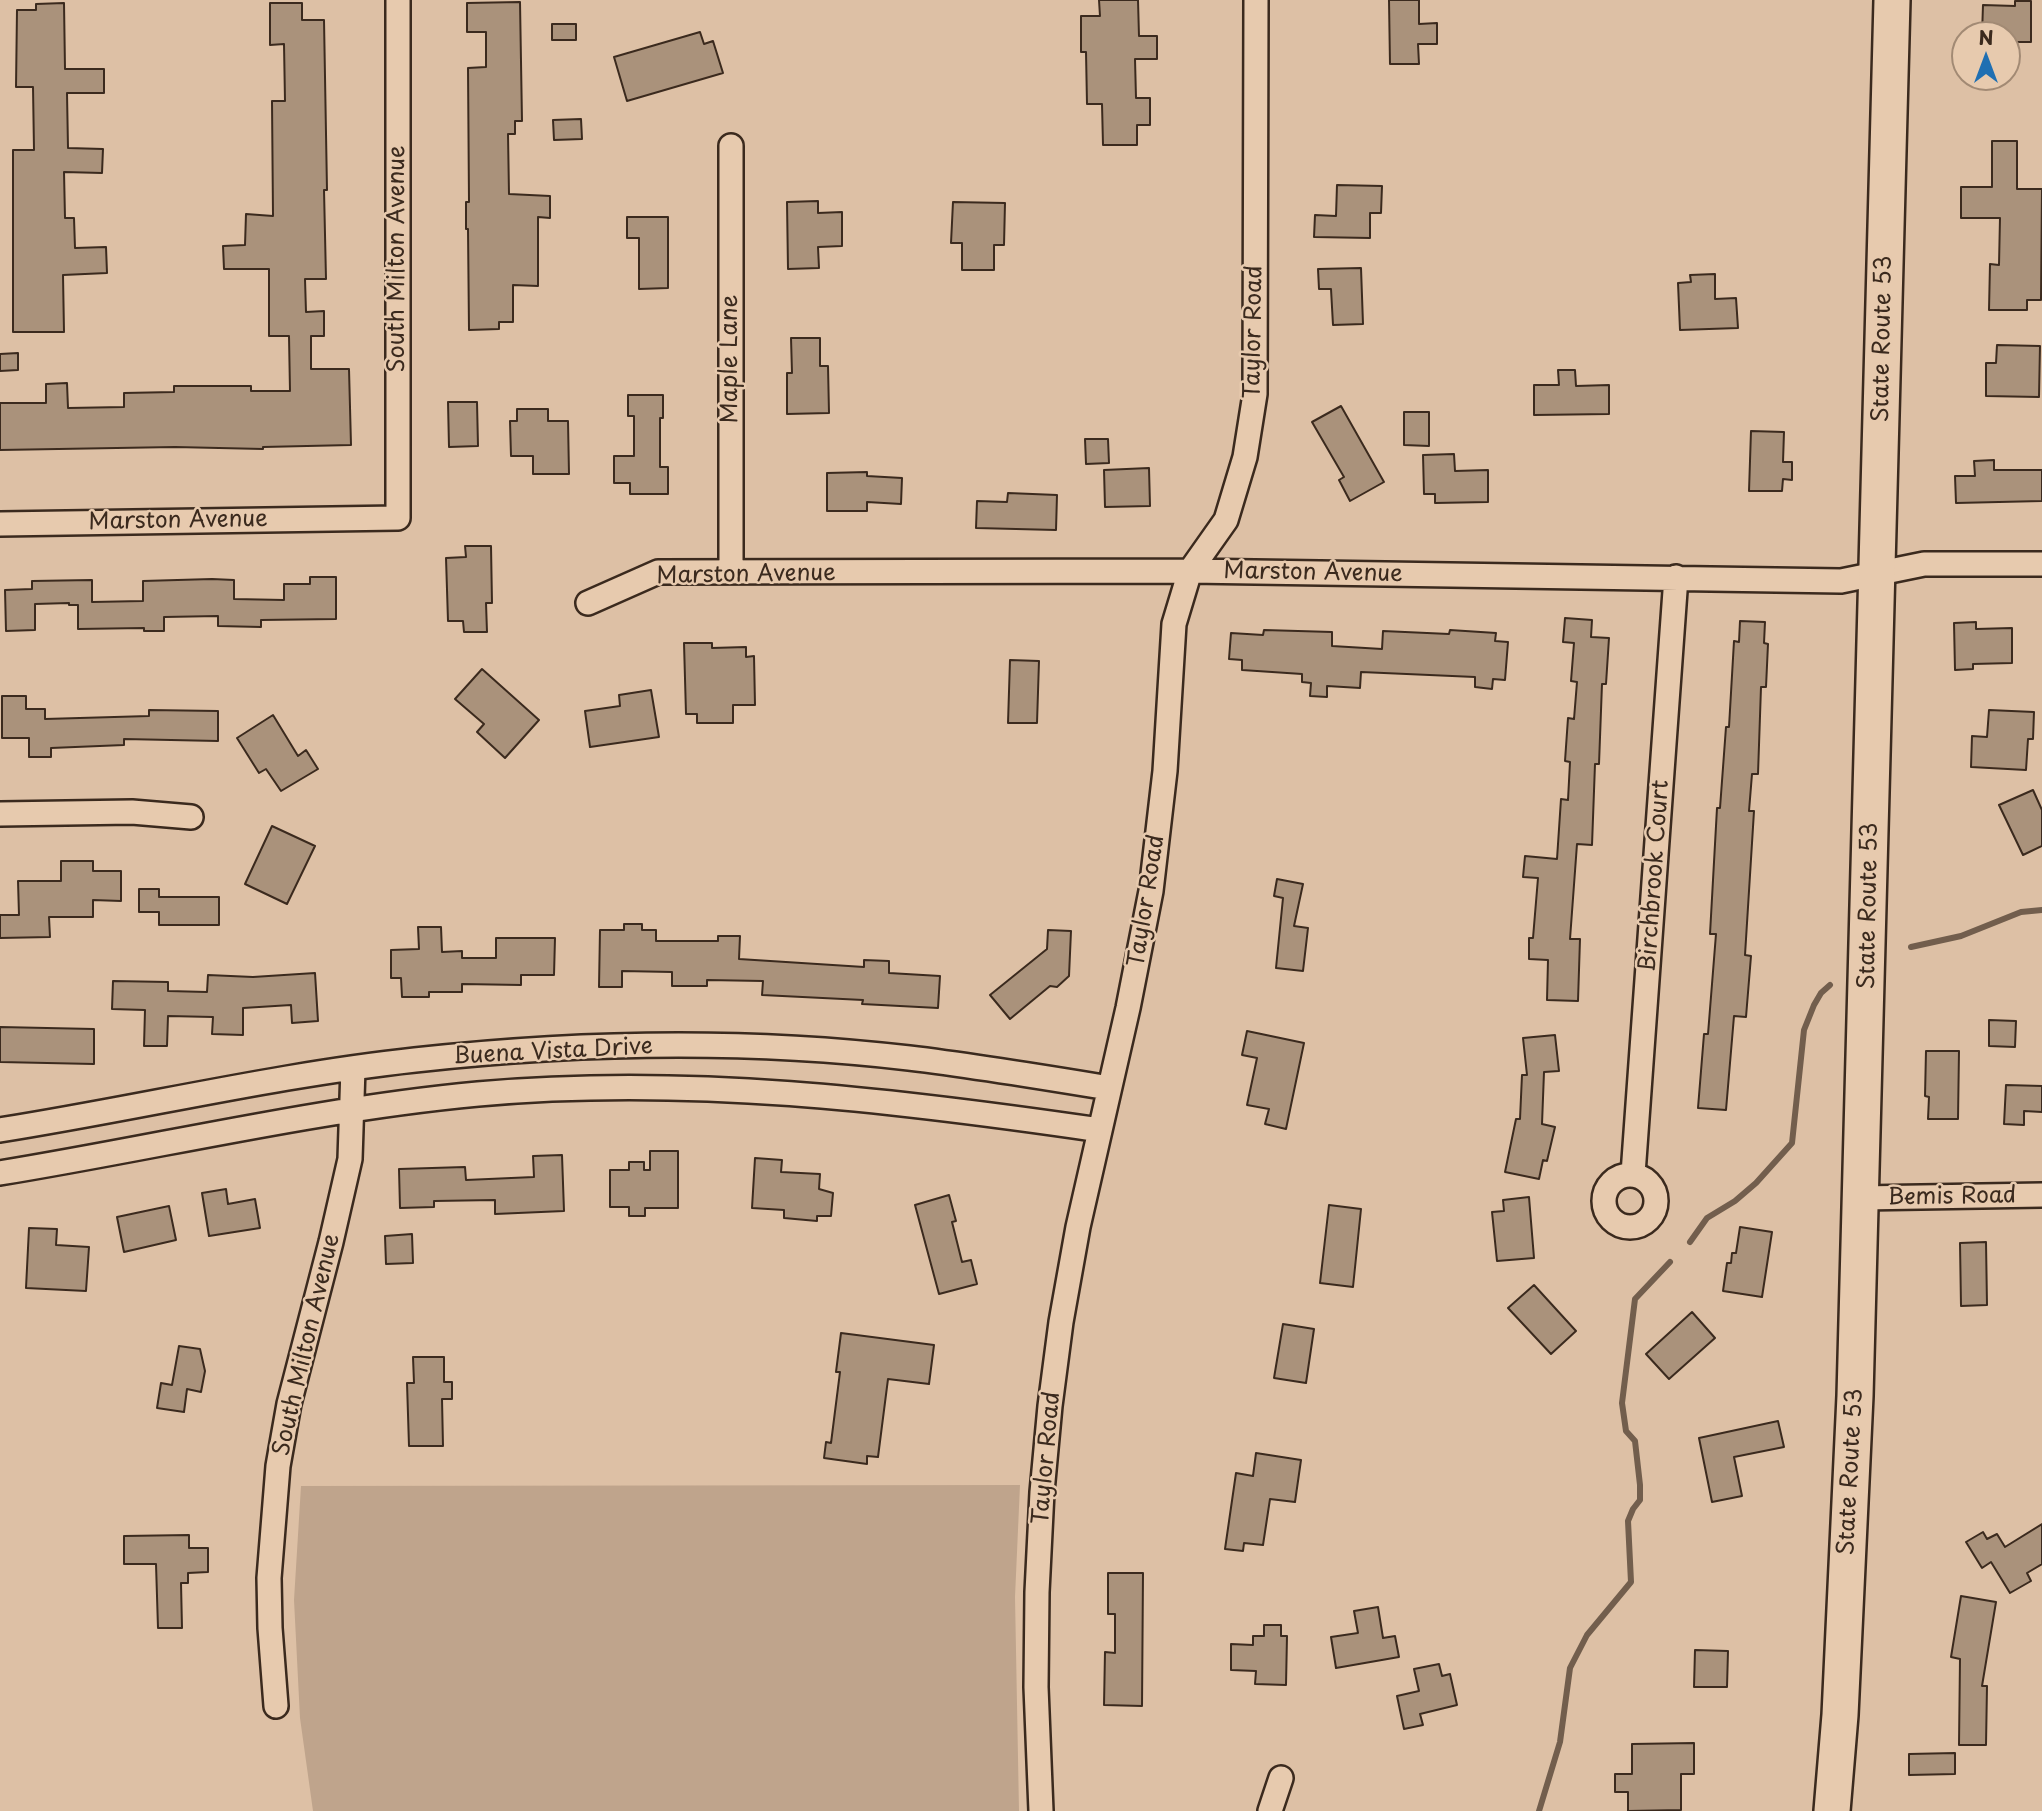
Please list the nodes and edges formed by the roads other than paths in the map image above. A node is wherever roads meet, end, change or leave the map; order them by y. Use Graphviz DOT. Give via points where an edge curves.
graph roads {
  1 [pos="398,0"];
  2 [pos="1256,0"];
  3 [pos="1892,0"];
  4 [pos="731,146"];
  5 [pos="398,518"];
  6 [pos="0,524"];
  7 [pos="2042,564"];
  8 [pos="1190,571"];
  9 [pos="731,572"];
  10 [pos="1877,574"];
  11 [pos="1676,577"];
  12 [pos="588,603"];
  13 [pos="0,814"];
  14 [pos="191,817"];
  15 [pos="353,1068"];
  16 [pos="1109,1088"];
  17 [pos="353,1110"];
  18 [pos="0,1129"];
  19 [pos="1100,1130"];
  20 [pos="0,1173"];
  21 [pos="1633,1174"];
  22 [pos="2042,1195"];
  23 [pos="1861,1198"];
  24 [pos="276,1706"];
  25 [pos="1281,1778"];
  26 [pos="1041,1811"];
  27 [pos="1270,1811"];
  28 [pos="1832,1811"];
  1 -- 5 [label="street, South Milton Avenue"];
  2 -- 8 [label="street, Taylor Road" via="1255,394 1245,457 1226,520"];
  3 -- 10 [label="main road, State Route 53"];
  4 -- 9 [label="street, Maple Lane"];
  5 -- 6 [label="street, Marston Avenue"];
  7 -- 10 [label="street, Marston Avenue" via="1924,564"];
  8 -- 9 [label="street, Marston Avenue"];
  8 -- 11 [label="street, Marston Avenue"];
  8 -- 16 [label="street, Taylor Road" via="1174,624 1165,771 1151,891"];
  9 -- 12 [label="street, Marston Avenue" via="658,572"];
  10 -- 11 [label="street, Marston Avenue" via="1841,581"];
  10 -- 23 [label="main road, State Route 53"];
  11 -- 21 [label="street, Birchbrook Court"];
  13 -- 14 [label="street" via="132,812"];
  15 -- 16 [label="street, Buena Vista Drive" via="554,1049 743,1047 907,1058"];
  15 -- 17 [label="street, South Milton Avenue"];
  15 -- 18 [label="street, Buena Vista Drive"];
  16 -- 19 [label="street, Taylor Road"];
  17 -- 19 [label="street, Buena Vista Drive" via="480,1094 579,1088 733,1089 971,1111"];
  17 -- 20 [label="street, Buena Vista Drive"];
  17 -- 24 [label="street, South Milton Avenue" via="350,1159 278,1466 270,1578"];
  19 -- 26 [label="street, Taylor Road" via="1061,1322 1042,1492 1036,1686"];
  22 -- 23 [label="street, Bemis Road"];
  23 -- 28 [label="main road, State Route 53"];
  25 -- 27 [label="street"];
}
